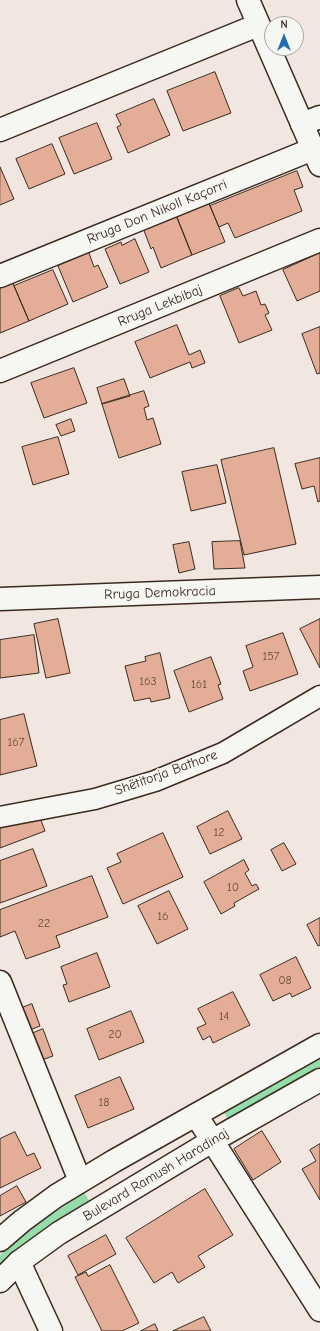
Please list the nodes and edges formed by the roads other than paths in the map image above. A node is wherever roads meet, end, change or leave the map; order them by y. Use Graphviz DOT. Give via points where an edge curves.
graph roads {
  1 [pos="248,0"];
  2 [pos="258,25"];
  3 [pos="311,121"];
  4 [pos="0,130"];
  5 [pos="317,157"];
  6 [pos="320,240"];
  7 [pos="0,276"];
  8 [pos="0,371"];
  9 [pos="320,587"];
  10 [pos="0,599"];
  11 [pos="320,696"];
  12 [pos="0,817"];
  13 [pos="0,982"];
  14 [pos="320,1044"];
  15 [pos="320,1080"];
  16 [pos="196,1115"];
  17 [pos="212,1141"];
  18 [pos="80,1181"];
  19 [pos="0,1240"];
  20 [pos="19,1262"];
  21 [pos="0,1281"];
  22 [pos="320,1310"];
  23 [pos="51,1331"];
  1 -- 2 [label="street"];
  2 -- 3 [label="street"];
  2 -- 4 [label="street"];
  3 -- 5 [label="street"];
  5 -- 7 [label="street, Rruga Don Nikoll Kaçorri"];
  6 -- 8 [label="street, Rruga Lekbibaj"];
  9 -- 10 [label="street, Rruga Demokracia"];
  11 -- 12 [label="street, Shëtitorja Bathore" via="222,753 155,781 95,799"];
  13 -- 18 [label="street"];
  14 -- 16 [label="street"];
  15 -- 17 [label="street, Bulevard Ramush Haradinaj"];
  16 -- 17 [label="street"];
  16 -- 18 [label="street"];
  17 -- 20 [label="street, Bulevard Ramush Haradinaj" via="59,1233"];
  17 -- 22 [label="street"];
  18 -- 19 [label="street" via="22,1221"];
  20 -- 21 [label="street, Bulevard Ramush Haradinaj"];
  20 -- 23 [label="street"];
}
